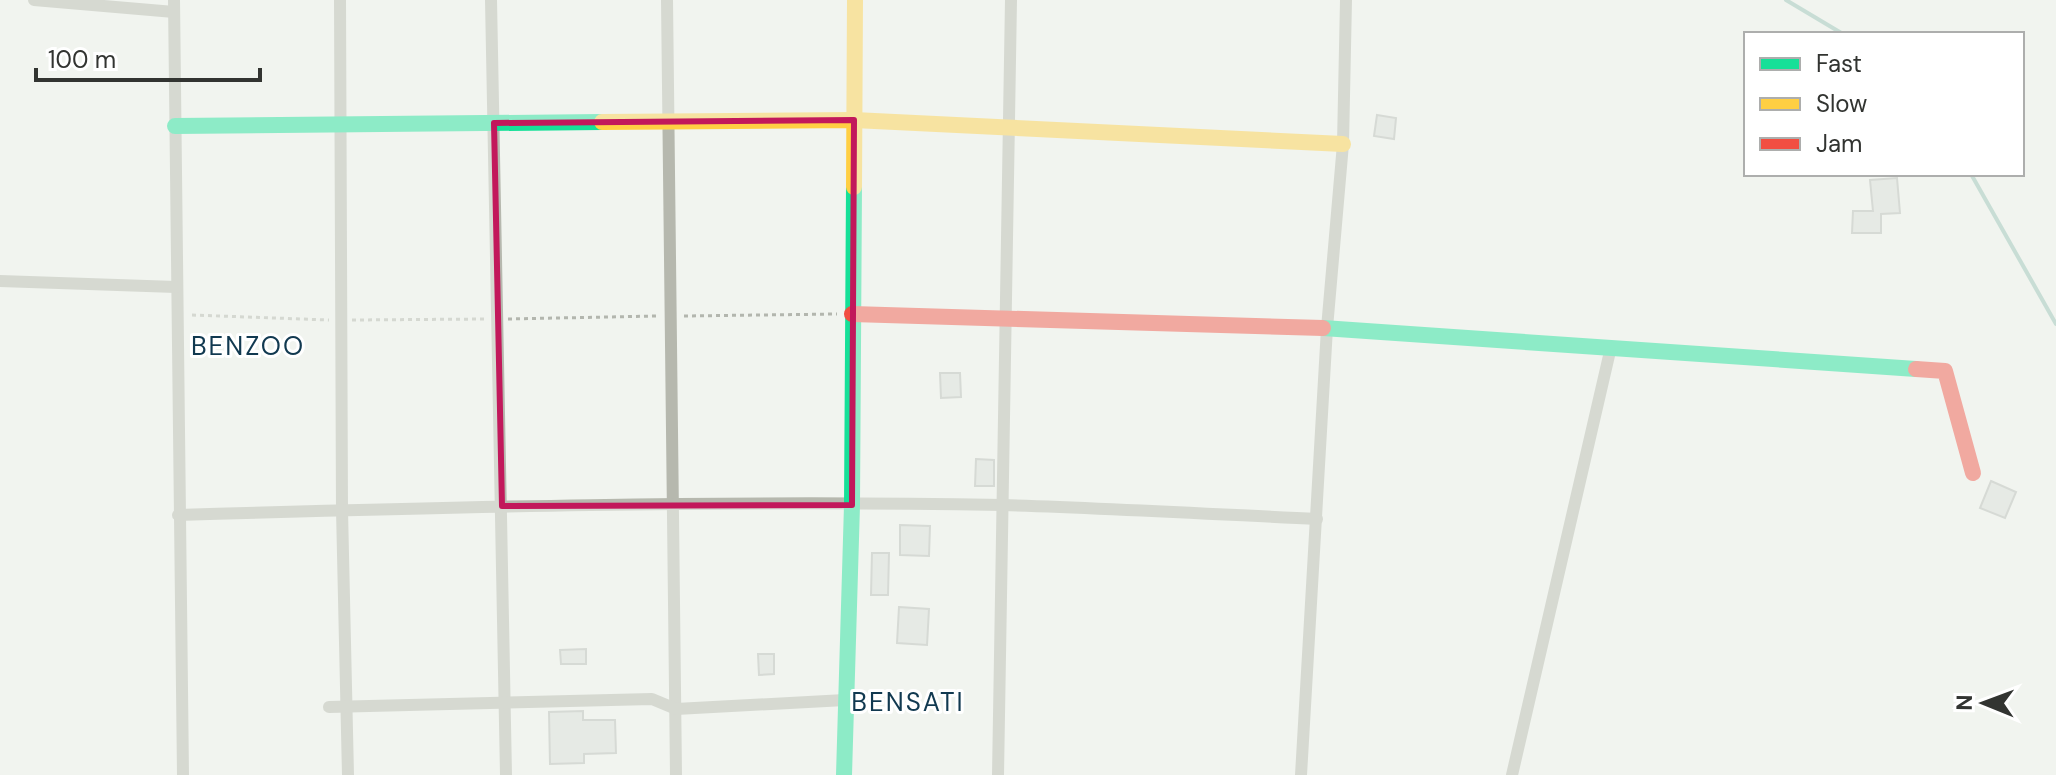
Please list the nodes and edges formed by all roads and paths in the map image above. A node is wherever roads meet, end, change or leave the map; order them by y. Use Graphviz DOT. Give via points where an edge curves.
graph roads {
  1 [pos="34,0"];
  2 [pos="340,0"];
  3 [pos="491,0"];
  4 [pos="667,0"];
  5 [pos="855,0"];
  6 [pos="1011,0"];
  7 [pos="1346,0"];
  8 [pos="174,6"];
  9 [pos="854,120"];
  10 [pos="341,123"];
  11 [pos="494,123"];
  12 [pos="669,123"];
  13 [pos="1010,125"];
  14 [pos="175,126"];
  15 [pos="1343,144"];
  16 [pos="0,281"];
  17 [pos="176,287"];
  18 [pos="852,314"];
  19 [pos="176,315"];
  20 [pos="672,316"];
  21 [pos="498,319"];
  22 [pos="1008,319"];
  23 [pos="342,320"];
  24 [pos="1327,328"];
  25 [pos="1611,347"];
  26 [pos="1973,473"];
  27 [pos="852,505"];
  28 [pos="1004,505"];
  29 [pos="502,506"];
  30 [pos="675,506"];
  31 [pos="342,510"];
  32 [pos="178,515"];
  33 [pos="1317,519"];
  34 [pos="845,700"];
  35 [pos="506,701"];
  36 [pos="329,707"];
  37 [pos="345,707"];
  38 [pos="676,709"];
  39 [pos="183,775"];
  40 [pos="348,775"];
  41 [pos="506,775"];
  42 [pos="676,775"];
  43 [pos="844,775"];
  44 [pos="998,775"];
  45 [pos="1301,775"];
  46 [pos="1512,775"];
  1 -- 8 [label="street"];
  2 -- 10 [label="street"];
  3 -- 11 [label="street"];
  4 -- 12 [label="street"];
  5 -- 9 [label="street"];
  6 -- 13 [label="street"];
  7 -- 15 [label="street"];
  8 -- 14 [label="street"];
  9 -- 12 [label="street"];
  9 -- 13 [label="street"];
  9 -- 18 [label="street"];
  10 -- 11 [label="street"];
  10 -- 14 [label="street"];
  10 -- 23 [label="street"];
  11 -- 12 [label="street"];
  11 -- 21 [label="street"];
  12 -- 20 [label="street"];
  13 -- 15 [label="street"];
  13 -- 22 [label="street"];
  14 -- 17 [label="street"];
  15 -- 24 [label="street"];
  16 -- 17 [label="street"];
  17 -- 19 [label="street"];
  18 -- 20 [label="path"];
  18 -- 22 [label="street"];
  18 -- 27 [label="street"];
  19 -- 23 [label="path"];
  19 -- 32 [label="street"];
  20 -- 21 [label="path"];
  20 -- 30 [label="street"];
  21 -- 23 [label="path"];
  21 -- 29 [label="street"];
  22 -- 24 [label="street"];
  22 -- 28 [label="street"];
  23 -- 31 [label="street"];
  24 -- 25 [label="street"];
  24 -- 33 [label="street"];
  25 -- 26 [label="street" via="1945,371"];
  25 -- 46 [label="street"];
  27 -- 28 [label="street"];
  27 -- 30 [label="street"];
  27 -- 34 [label="street"];
  28 -- 33 [label="street"];
  28 -- 44 [label="street"];
  29 -- 30 [label="street"];
  29 -- 31 [label="street"];
  29 -- 35 [label="street"];
  30 -- 38 [label="street"];
  31 -- 32 [label="street"];
  31 -- 37 [label="street"];
  32 -- 39 [label="street"];
  33 -- 45 [label="street"];
  34 -- 38 [label="street"];
  34 -- 43 [label="street"];
  35 -- 37 [label="street"];
  35 -- 38 [label="street" via="652,699"];
  35 -- 41 [label="street"];
  36 -- 37 [label="street"];
  37 -- 40 [label="street"];
  38 -- 42 [label="street"];
}
